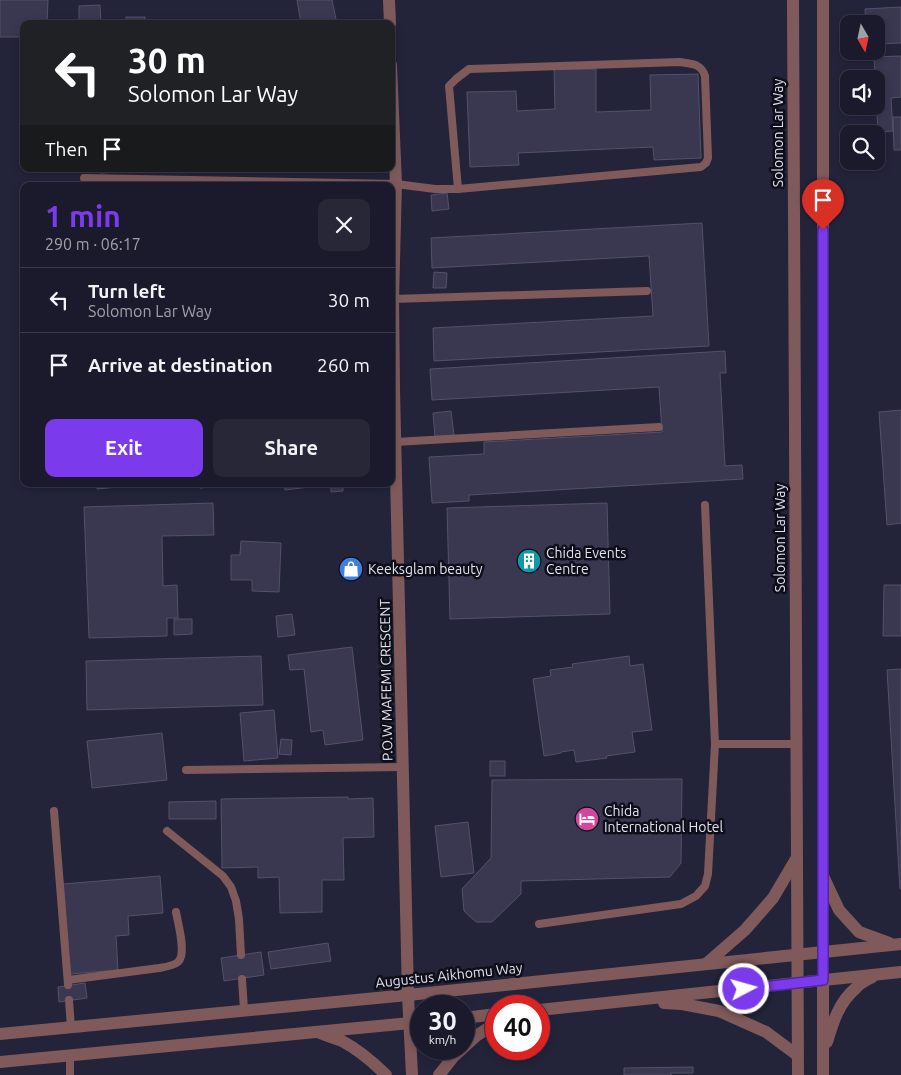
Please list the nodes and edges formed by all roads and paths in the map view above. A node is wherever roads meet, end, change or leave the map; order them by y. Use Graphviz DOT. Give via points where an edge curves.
graph roads {
  1 [pos="389,0"];
  2 [pos="793,0"];
  3 [pos="823,0"];
  4 [pos="390,20"];
  5 [pos="395,160"];
  6 [pos="84,178"];
  7 [pos="292,182"];
  8 [pos="396,184"];
  9 [pos="458,188"];
  10 [pos="395,222"];
  11 [pos="646,291"];
  12 [pos="395,299"];
  13 [pos="659,428"];
  14 [pos="395,442"];
  15 [pos="705,505"];
  16 [pos="714,744"];
  17 [pos="796,744"];
  18 [pos="403,766"];
  19 [pos="186,770"];
  20 [pos="54,811"];
  21 [pos="167,831"];
  22 [pos="796,859"];
  23 [pos="822,874"];
  24 [pos="176,912"];
  25 [pos="539,924"];
  26 [pos="897,945"];
  27 [pos="822,952"];
  28 [pos="241,955"];
  29 [pos="796,955"];
  30 [pos="705,964"];
  31 [pos="901,972"];
  32 [pos="875,975"];
  33 [pos="242,978"];
  34 [pos="823,980"];
  35 [pos="797,983"];
  36 [pos="408,994"];
  37 [pos="69,1000"];
  38 [pos="636,1000"];
  39 [pos="410,1001"];
  40 [pos="550,1009"];
  41 [pos="244,1010"];
  42 [pos="410,1023"];
  43 [pos="71,1027"];
  44 [pos="318,1032"];
  45 [pos="0,1034"];
  46 [pos="797,1055"];
  47 [pos="70,1056"];
  48 [pos="823,1056"];
  49 [pos="413,1060"];
  50 [pos="451,1060"];
  51 [pos="0,1062"];
  52 [pos="70,1075"];
  53 [pos="386,1075"];
  54 [pos="412,1075"];
  55 [pos="439,1075"];
  56 [pos="798,1075"];
  57 [pos="822,1075"];
  1 -- 4 [label="street"];
  2 -- 17 [label="street, Solomon Lar Way"];
  3 -- 23 [label="street"];
  5 -- 8 [label="street, P.O.W MAFEMI CRESCENT"];
  6 -- 7 [label="lane"];
  8 -- 9 [label="lane"];
  8 -- 10 [label="street, P.O.W MAFEMI CRESCENT"];
  9 -- 9 [label="lane" via="701,167 708,158 706,76 703,69 680,62 469,69 449,86"];
  11 -- 12 [label="lane"];
  13 -- 14 [label="lane"];
  14 -- 18 [label="street, P.O.W MAFEMI CRESCENT"];
  15 -- 16 [label="lane"];
  16 -- 17 [label="lane"];
  16 -- 25 [label="lane" via="708,874 705,886 696,896 682,904"];
  17 -- 22 [label="street, Solomon Lar Way"];
  18 -- 19 [label="lane"];
  18 -- 36 [label="street, P.O.W MAFEMI CRESCENT"];
  20 -- 24 [label="lane" via="68,983 178,962 182,953"];
  21 -- 28 [label="lane" via="223,876 231,887 239,919"];
  22 -- 29 [label="street, Solomon Lar Way"];
  22 -- 30 [label="street" via="773,898 745,930"];
  23 -- 26 [label="street" via="839,910 859,932"];
  23 -- 27 [label="street"];
  26 -- 27 [label="street, Augustus Aikhomu Way"];
  27 -- 29 [label="street, Augustus Aikhomu Way"];
  27 -- 34 [label="street"];
  29 -- 30 [label="street, Augustus Aikhomu Way"];
  29 -- 35 [label="street, Solomon Lar Way"];
  30 -- 36 [label="street, Augustus Aikhomu Way"];
  31 -- 32 [label="street"];
  32 -- 34 [label="street"];
  32 -- 48 [label="street" via="856,987 843,1001 832,1023"];
  33 -- 41 [label="lane"];
  34 -- 35 [label="street"];
  34 -- 48 [label="street"];
  35 -- 38 [label="street"];
  35 -- 46 [label="street, Solomon Lar Way"];
  36 -- 39 [label="street, P.O.W MAFEMI CRESCENT"];
  36 -- 41 [label="street, Augustus Aikhomu Way"];
  37 -- 43 [label="lane"];
  38 -- 40 [label="street"];
  38 -- 46 [label="street" via="719,1011 766,1032"];
  41 -- 43 [label="street, Augustus Aikhomu Way"];
  42 -- 44 [label="street"];
  43 -- 45 [label="street, Augustus Aikhomu Way"];
  44 -- 47 [label="street"];
  44 -- 53 [label="street" via="360,1052"];
  46 -- 56 [label="street, Solomon Lar Way"];
  47 -- 51 [label="street"];
  47 -- 52 [label="lane"];
  48 -- 57 [label="street"];
  49 -- 54 [label="street, P.O.W MAFEMI CRESCENT"];
  50 -- 55 [label="street"];
}
